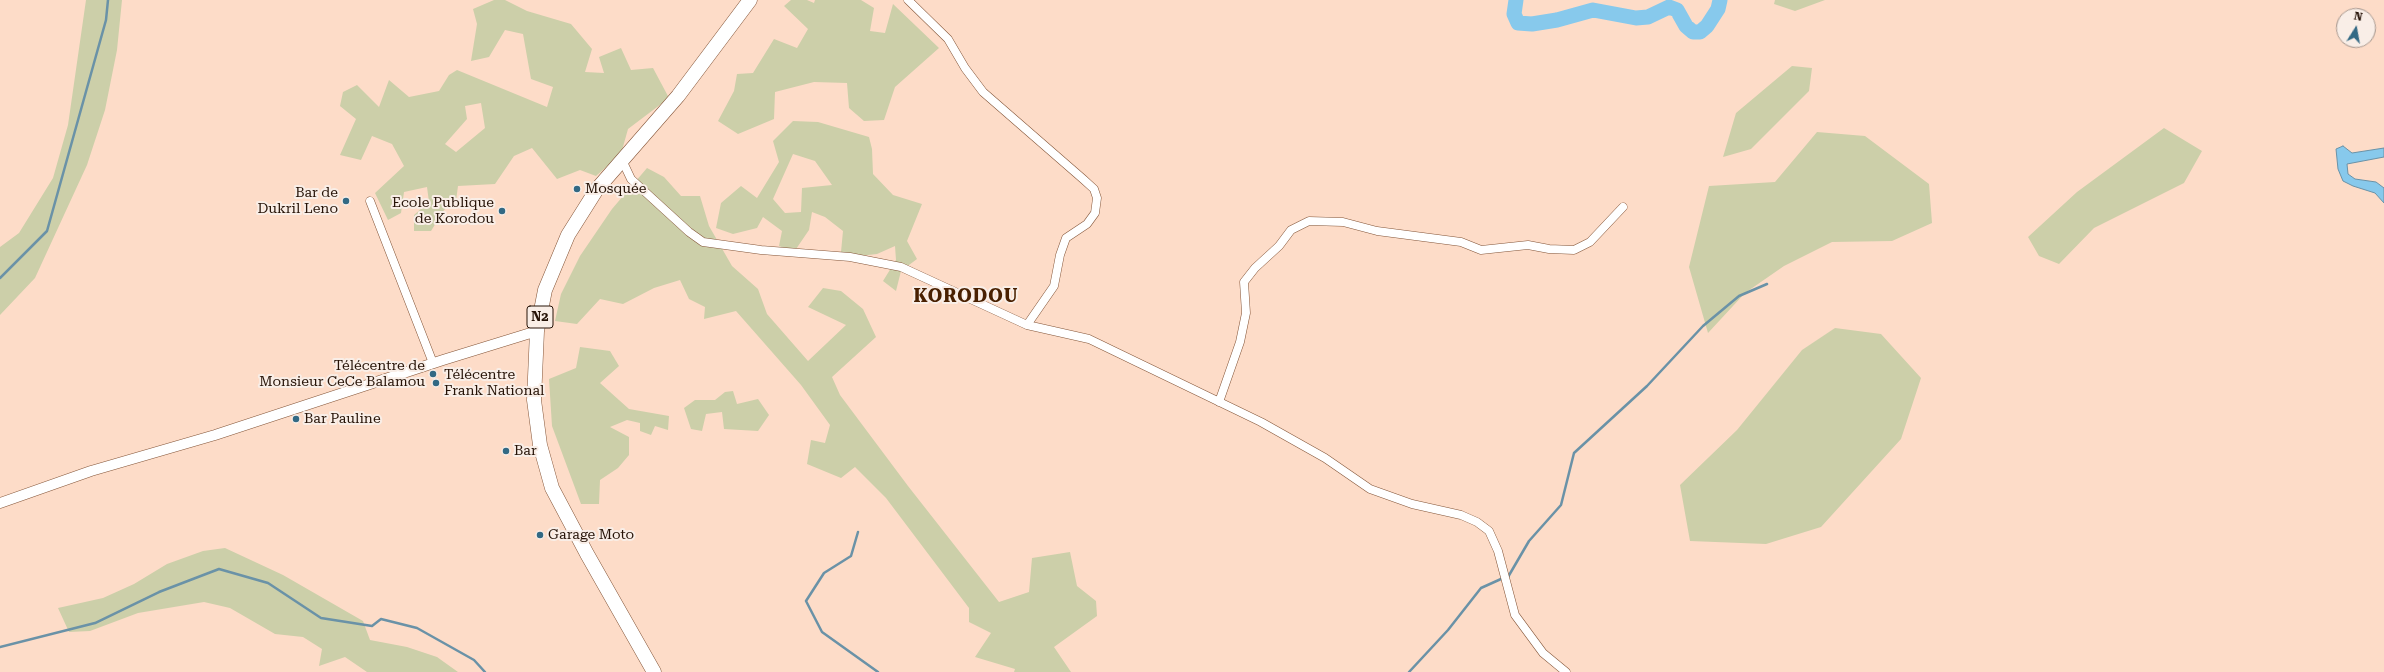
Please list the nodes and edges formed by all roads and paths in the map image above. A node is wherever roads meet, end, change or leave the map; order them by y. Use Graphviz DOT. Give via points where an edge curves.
graph roads {
  1 [pos="750,0"];
  2 [pos="908,0"];
  3 [pos="622,160"];
  4 [pos="370,201"];
  5 [pos="1623,207"];
  6 [pos="1027,325"];
  7 [pos="537,331"];
  8 [pos="433,364"];
  9 [pos="1219,402"];
  10 [pos="0,503"];
  11 [pos="654,672"];
  12 [pos="1566,672"];
  1 -- 3 [label="highway, N2" via="678,96"];
  2 -- 6 [label="street" via="948,39 983,92 1094,189 1097,198 1095,213 1087,224 1066,238 1054,286"];
  3 -- 6 [label="street" via="631,179 703,242 761,250 850,257 901,267"];
  3 -- 7 [label="highway, N2" via="597,190 568,235 545,290"];
  4 -- 8 [label="street"];
  5 -- 9 [label="street" via="1590,242 1574,250 1528,245 1481,250 1461,242 1377,231 1344,222 1309,221 1291,230 1244,282 1246,313 1240,342"];
  6 -- 9 [label="street" via="1089,339"];
  7 -- 8 [label="street"];
  7 -- 11 [label="highway, N2" via="534,400 540,445 552,488 586,554"];
  8 -- 10 [label="street" via="215,435 91,471"];
  9 -- 12 [label="street" via="1262,422 1325,458 1370,489 1412,504 1461,515 1489,531 1498,550 1515,615 1543,653"];
}
